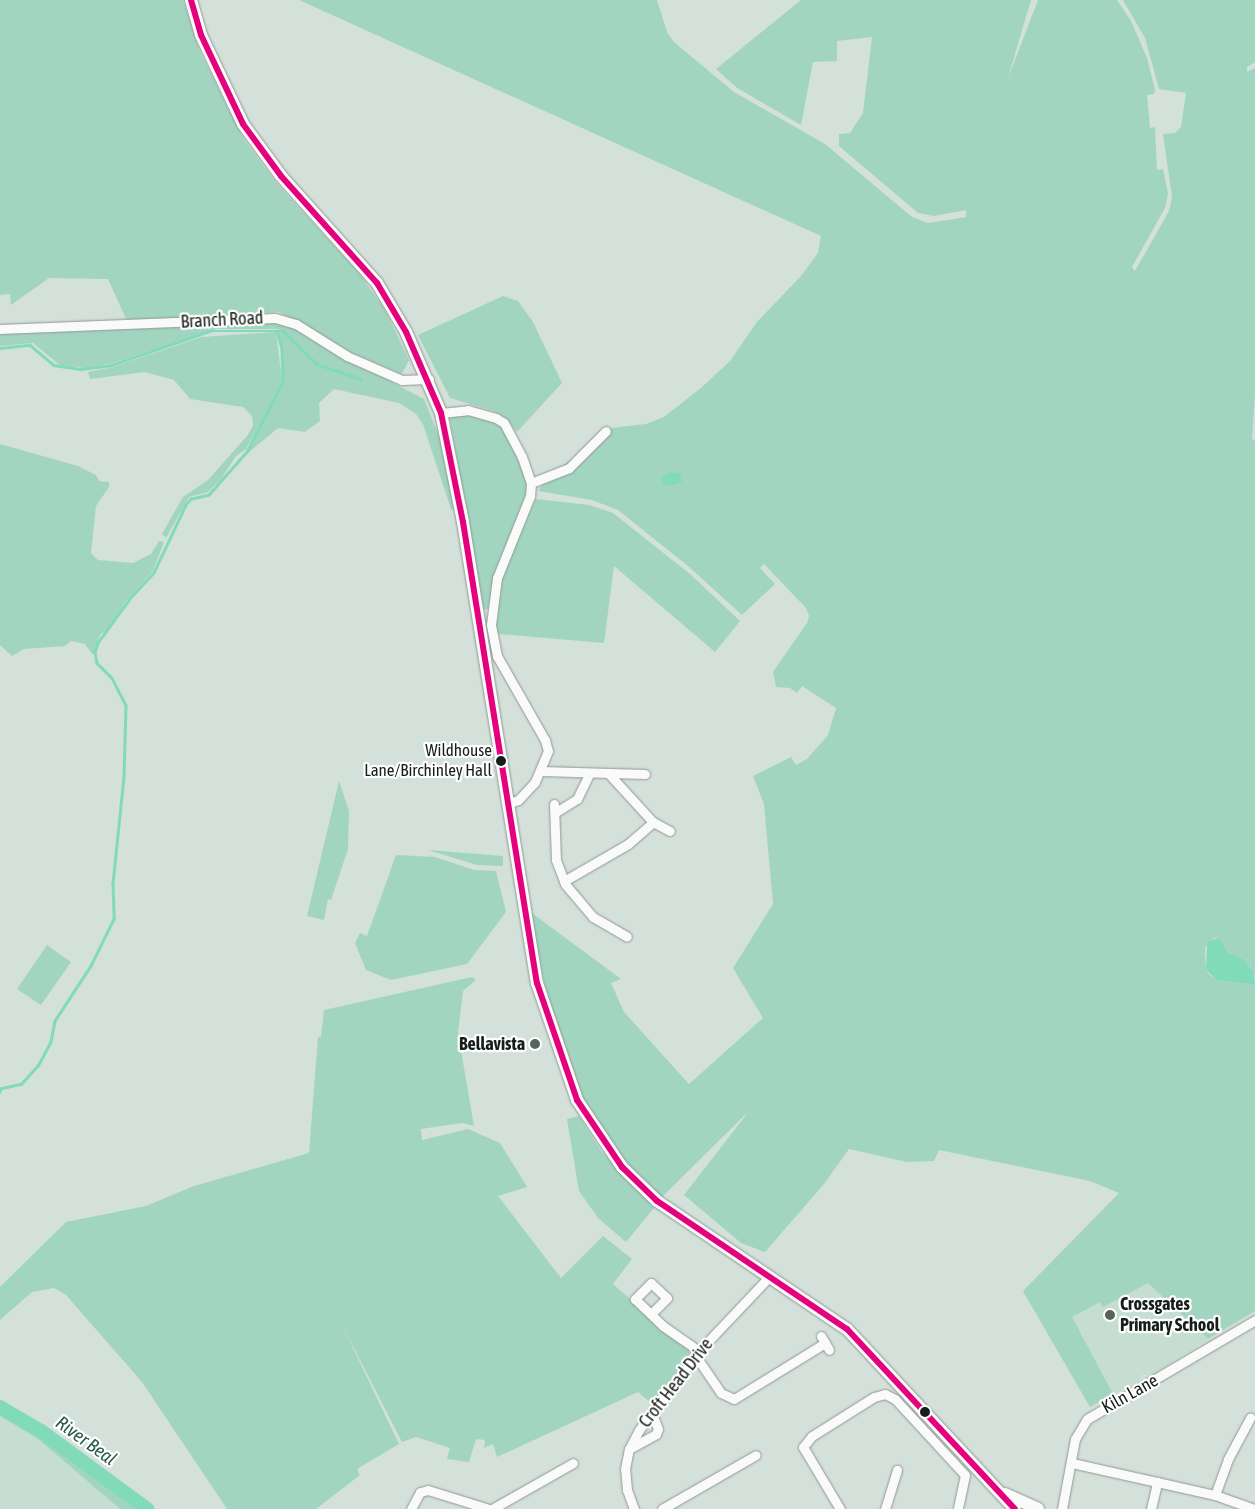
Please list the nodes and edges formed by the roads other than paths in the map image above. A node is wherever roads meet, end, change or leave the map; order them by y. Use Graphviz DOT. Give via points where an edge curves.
graph roads {
  1 [pos="191,0"];
  2 [pos="0,329"];
  3 [pos="428,379"];
  4 [pos="441,413"];
  5 [pos="606,430"];
  6 [pos="532,483"];
  7 [pos="541,771"];
  8 [pos="589,774"];
  9 [pos="609,774"];
  10 [pos="645,774"];
  11 [pos="507,804"];
  12 [pos="653,822"];
  13 [pos="670,831"];
  14 [pos="564,881"];
  15 [pos="626,937"];
  16 [pos="770,1276"];
  17 [pos="652,1313"];
  18 [pos="1255,1320"];
  19 [pos="825,1343"];
  20 [pos="697,1353"];
  21 [pos="652,1413"];
  22 [pos="1250,1418"];
  23 [pos="629,1449"];
  24 [pos="756,1455"];
  25 [pos="573,1462"];
  26 [pos="1072,1463"];
  27 [pos="897,1470"];
  28 [pos="1157,1482"];
  29 [pos="1003,1493"];
  30 [pos="1215,1496"];
  31 [pos="411,1509"];
  32 [pos="490,1509"];
  33 [pos="634,1509"];
  34 [pos="662,1509"];
  35 [pos="840,1509"];
  36 [pos="885,1509"];
  37 [pos="958,1509"];
  38 [pos="1015,1509"];
  39 [pos="1038,1509"];
  40 [pos="1062,1509"];
  41 [pos="1151,1509"];
  42 [pos="1254,1509"];
  1 -- 3 [label="main road" via="201,35 243,124 281,176 377,283 406,332"];
  2 -- 3 [label="street, Branch Road" via="275,318 296,324 347,356 402,380"];
  3 -- 4 [label="main road"];
  4 -- 6 [label="street" via="468,410 504,423"];
  4 -- 11 [label="main road" via="462,513"];
  5 -- 6 [label="street" via="569,468"];
  6 -- 7 [label="street" via="530,496 497,578 490,615 497,656 545,740 548,751"];
  7 -- 8 [label="street"];
  7 -- 11 [label="street" via="518,800"];
  8 -- 9 [label="street"];
  8 -- 14 [label="street" via="577,799 555,808 554,847"];
  9 -- 10 [label="street"];
  9 -- 12 [label="street"];
  11 -- 16 [label="main road" via="537,983 577,1100 622,1166 657,1201 720,1246"];
  12 -- 13 [label="street"];
  12 -- 14 [label="street" via="628,844"];
  14 -- 15 [label="street" via="592,917"];
  16 -- 20 [label="street, Croft Head Drive"];
  16 -- 29 [label="main road" via="846,1329"];
  17 -- 20 [label="street"];
  18 -- 26 [label="street, Kiln Lane" via="1087,1419 1077,1432"];
  19 -- 20 [label="street" via="734,1399 721,1393"];
  20 -- 21 [label="street, Croft Head Drive"];
  21 -- 23 [label="street, Croft Head Drive"];
  21 -- 23 [label="street" via="658,1430 656,1434"];
  22 -- 30 [label="street" via="1228,1460"];
  23 -- 33 [label="street, Croft Head Drive" via="627,1490"];
  24 -- 34 [label="street"];
  25 -- 32 [label="street"];
  26 -- 28 [label="street"];
  26 -- 40 [label="street, Kiln Lane"];
  27 -- 36 [label="street"];
  28 -- 30 [label="street"];
  28 -- 41 [label="street"];
  29 -- 38 [label="main road"];
  29 -- 39 [label="main road"];
  30 -- 42 [label="street"];
  31 -- 32 [label="street" via="420,1492 428,1490"];
  35 -- 37 [label="street" via="803,1447 812,1436 877,1395 885,1394 895,1399 965,1475"];
}
